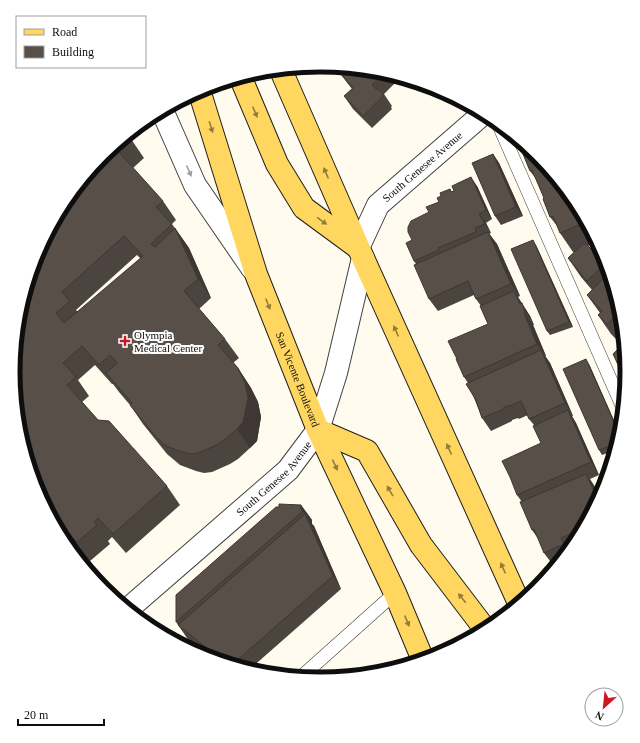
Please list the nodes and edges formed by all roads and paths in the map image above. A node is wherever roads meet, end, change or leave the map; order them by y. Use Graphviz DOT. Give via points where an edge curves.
graph roads {
  1 [pos="283,74"];
  2 [pos="242,82"];
  3 [pos="201,96"];
  4 [pos="164,115"];
  5 [pos="479,117"];
  6 [pos="502,132"];
  7 [pos="360,253"];
  8 [pos="256,274"];
  9 [pos="618,397"];
  10 [pos="318,430"];
  11 [pos="395,593"];
  12 [pos="517,598"];
  13 [pos="132,606"];
  14 [pos="482,624"];
  15 [pos="421,654"];
  16 [pos="306,671"];
  7 -- 1 [label="main road, one-way"];
  2 -- 7 [label="main road, one-way" via="277,164 304,208"];
  3 -- 8 [label="main road, San Vicente Boulevard, one-way"];
  4 -- 8 [label="street, one-way" via="195,185"];
  5 -- 7 [label="street, South Genesee Avenue" via="378,205"];
  6 -- 9 [label="lane"];
  7 -- 10 [label="street, South Genesee Avenue" via="346,332"];
  12 -- 7 [label="main road, one-way"];
  8 -- 10 [label="main road, San Vicente Boulevard, one-way"];
  10 -- 11 [label="main road, San Vicente Boulevard, one-way"];
  10 -- 13 [label="street, South Genesee Avenue" via="288,470"];
  14 -- 10 [label="main road, one-way" via="421,545 367,451"];
  11 -- 15 [label="main road, San Vicente Boulevard, one-way"];
  11 -- 16 [label="lane"];
}
